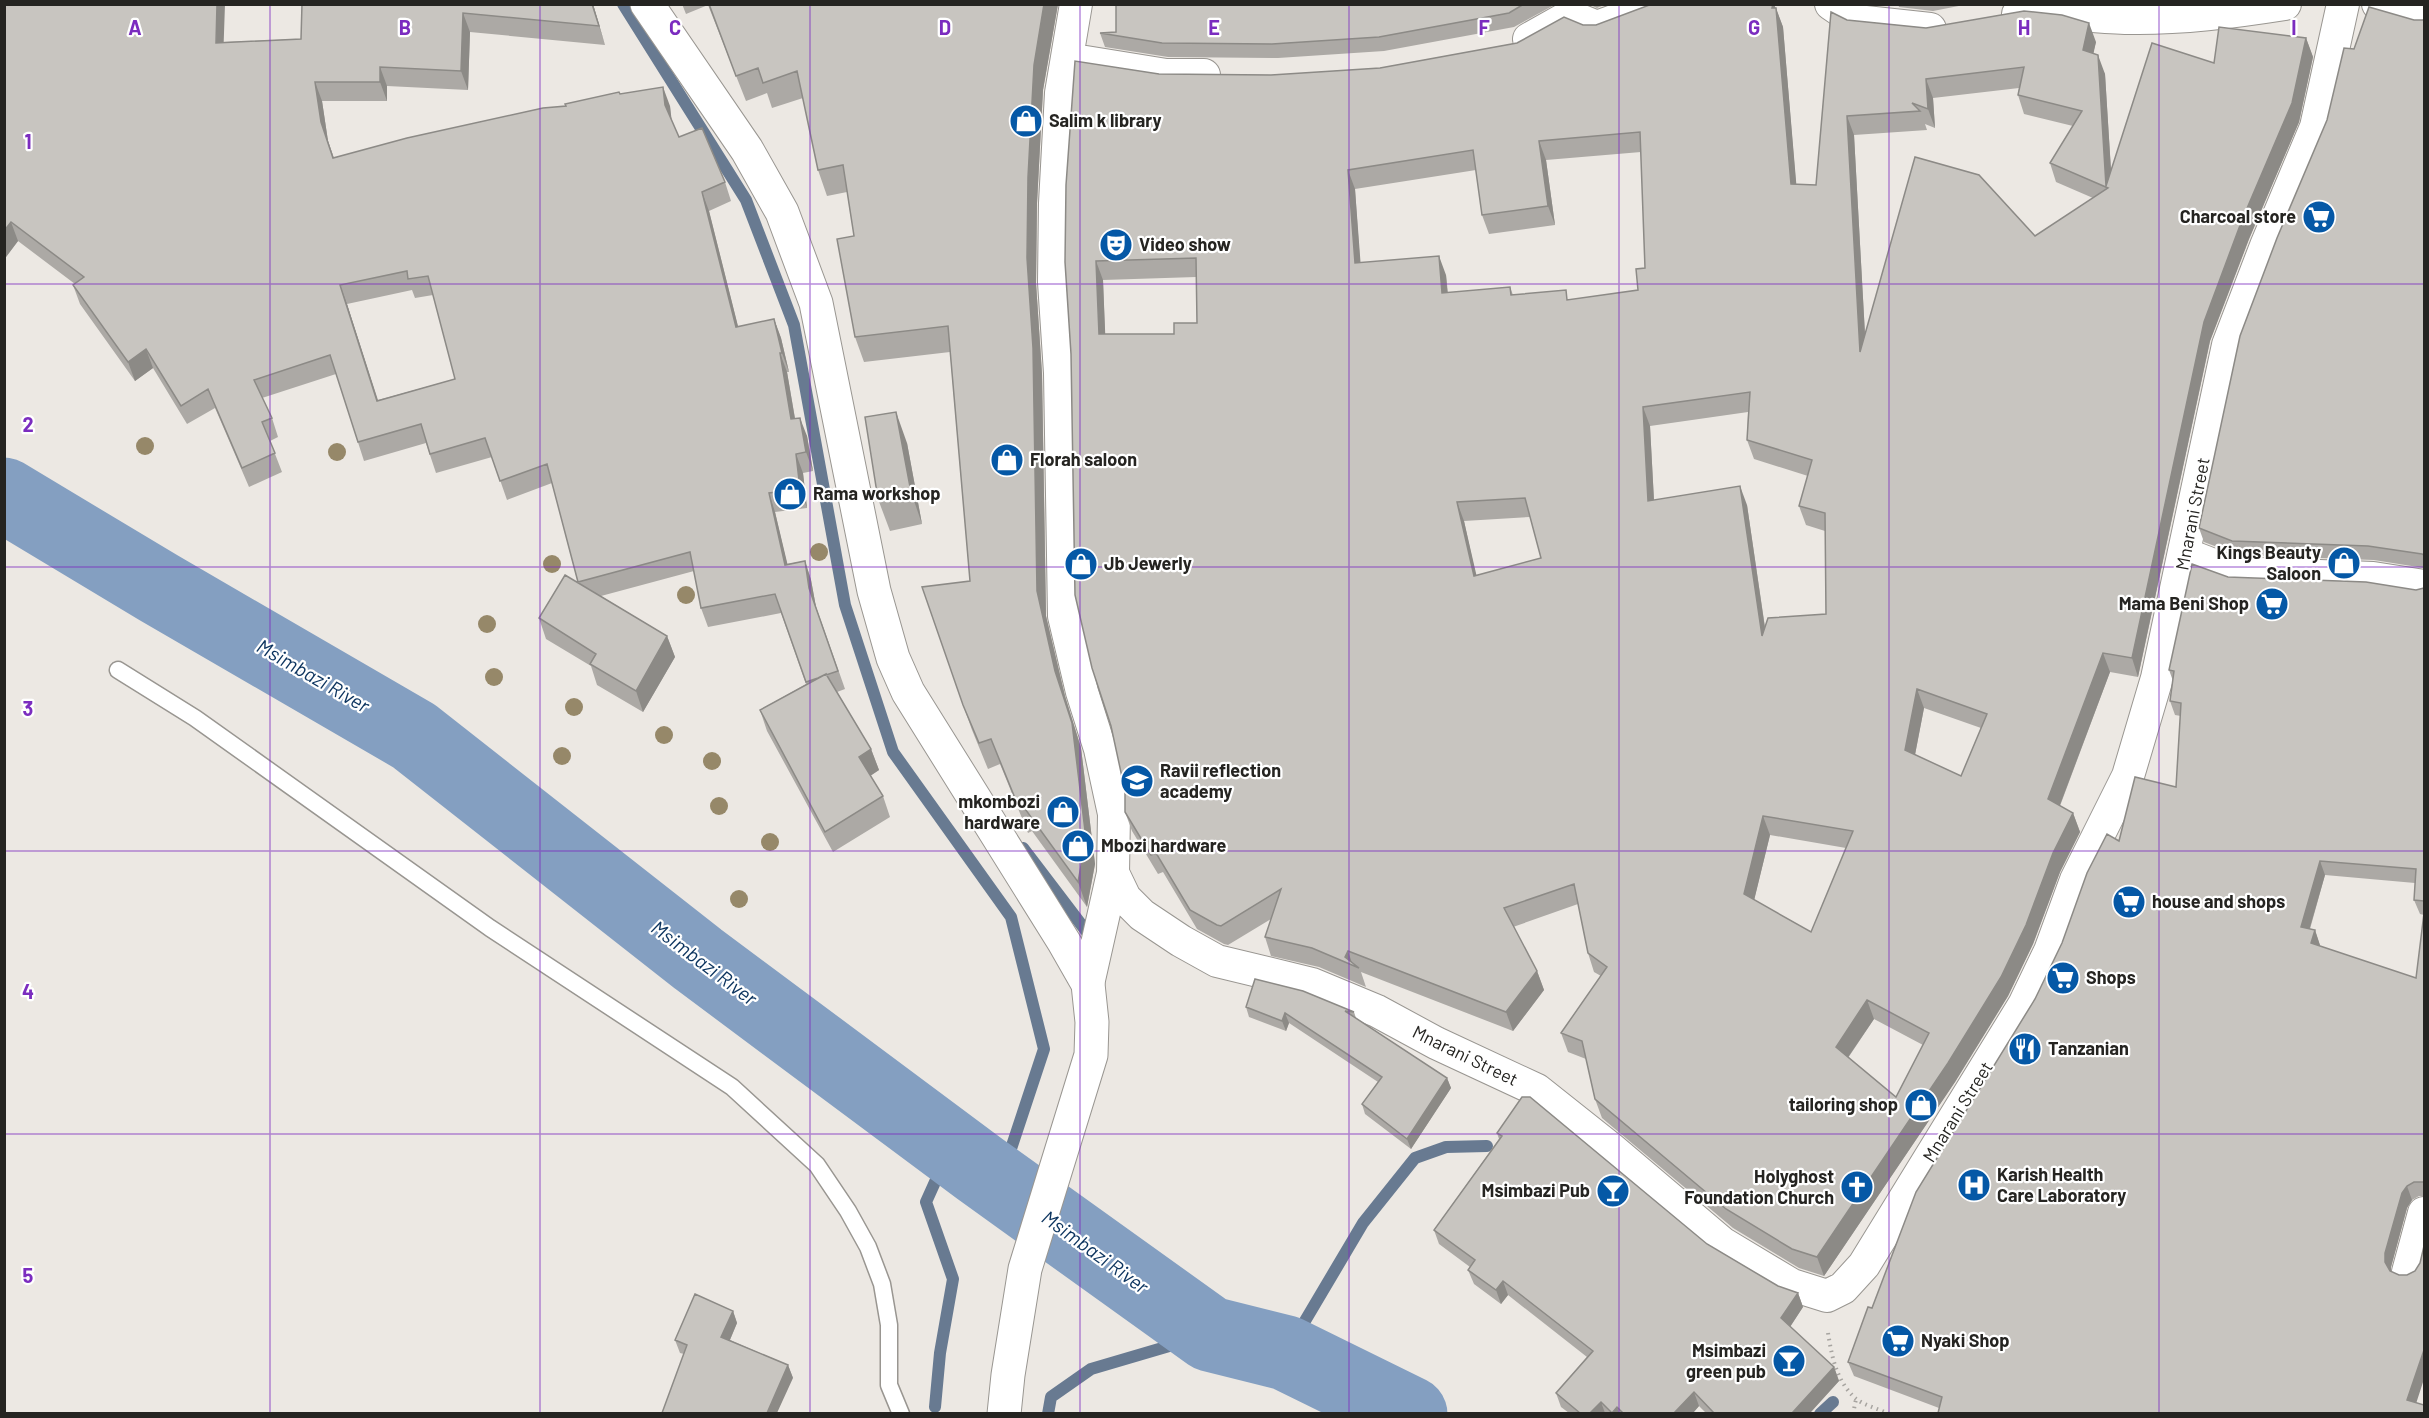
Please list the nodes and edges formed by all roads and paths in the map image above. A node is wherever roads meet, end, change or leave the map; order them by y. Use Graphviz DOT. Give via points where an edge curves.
graph roads {
  1 [pos="647,4"];
  2 [pos="1076,4"];
  3 [pos="1660,4"];
  4 [pos="1831,4"];
  5 [pos="2285,4"];
  6 [pos="2343,4"];
  7 [pos="2378,4"];
  8 [pos="2424,17"];
  9 [pos="1987,20"];
  10 [pos="1955,25"];
  11 [pos="1499,48"];
  12 [pos="1067,59"];
  13 [pos="1233,76"];
  14 [pos="2185,554"];
  15 [pos="2424,586"];
  16 [pos="118,670"];
  17 [pos="1113,873"];
  18 [pos="1088,984"];
  19 [pos="2424,1213"];
  20 [pos="2408,1272"];
  21 [pos="1827,1296"];
  22 [pos="1856,1399"];
  23 [pos="901,1413"];
  24 [pos="1005,1413"];
  25 [pos="1853,1413"];
  26 [pos="1889,1413"];
  1 -- 18 [label="main road" via="747,150 782,212 816,303 874,591 893,658 908,692"];
  2 -- 12 [label="street"];
  3 -- 11 [label="street" via="1597,27 1570,16 1520,44"];
  4 -- 10 [label="street" via="1856,21 1934,29"];
  5 -- 9 [label="street" via="2162,19 2030,12"];
  6 -- 14 [label="street, Mnarani Street" via="2316,128 2228,345"];
  7 -- 8 [label="street"];
  12 -- 13 [label="street" via="1166,75"];
  12 -- 17 [label="street" via="1060,93 1054,282 1060,373 1064,616 1114,814"];
  14 -- 15 [label="street" via="2234,573 2373,578"];
  14 -- 21 [label="street, Mnarani Street" via="2157,678 2128,776 2076,880 2050,951 2024,1005 1864,1265 1843,1288"];
  16 -- 23 [label="lane" via="195,718 490,928 732,1087 817,1165 868,1246 882,1284 889,1325 889,1385"];
  17 -- 18 [label="street"];
  17 -- 21 [label="street, Mnarani Street" via="1125,898 1142,915 1217,961 1312,984 1377,1011 1536,1090 1722,1243 1792,1285"];
  18 -- 24 [label="main road" via="1091,1055 1025,1269"];
  19 -- 20 [label="street"];
  21 -- 22 [label="path" via="1827,1331 1835,1367"];
  22 -- 25 [label="path"];
  22 -- 26 [label="path"];
}
